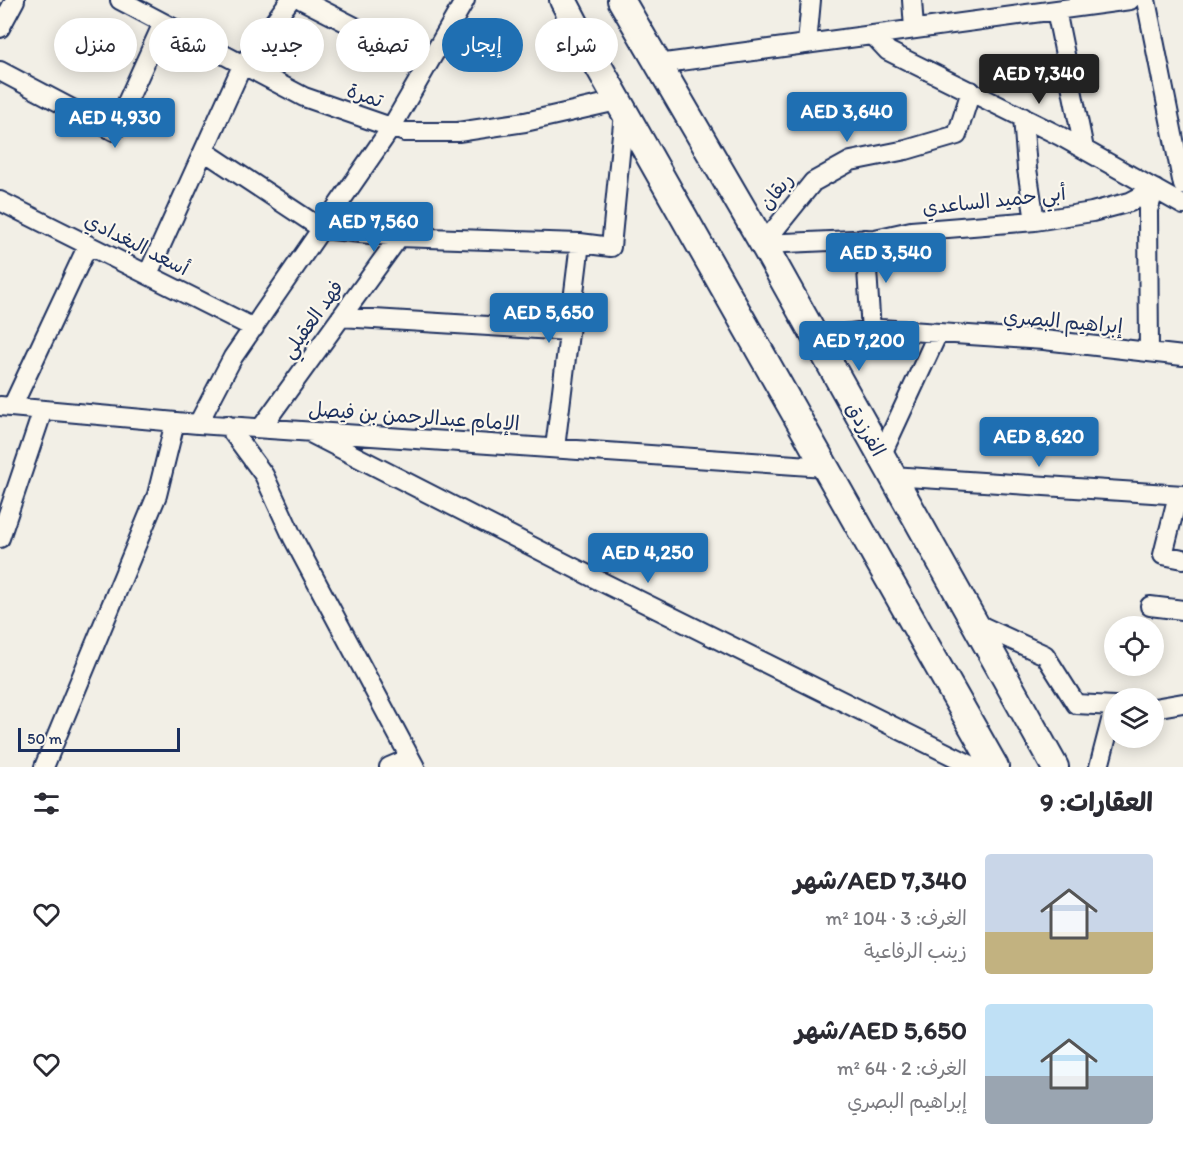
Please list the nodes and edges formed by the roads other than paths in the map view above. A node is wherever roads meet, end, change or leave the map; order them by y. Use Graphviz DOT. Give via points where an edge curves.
graph roads {
  1 [pos="15,0"];
  2 [pos="120,0"];
  3 [pos="290,0"];
  4 [pos="302,0"];
  5 [pos="465,0"];
  6 [pos="563,0"];
  7 [pos="621,0"];
  8 [pos="811,0"];
  9 [pos="912,0"];
  10 [pos="1130,0"];
  11 [pos="1146,0"];
  12 [pos="1056,10"];
  13 [pos="153,18"];
  14 [pos="277,18"];
  15 [pos="337,18"];
  16 [pos="0,28"];
  17 [pos="914,29"];
  18 [pos="873,35"];
  19 [pos="807,44"];
  20 [pos="149,52"];
  21 [pos="430,61"];
  22 [pos="658,64"];
  23 [pos="240,70"];
  24 [pos="0,71"];
  25 [pos="254,72"];
  26 [pos="423,72"];
  27 [pos="1183,91"];
  28 [pos="971,92"];
  29 [pos="1165,93"];
  30 [pos="621,107"];
  31 [pos="1023,117"];
  32 [pos="391,128"];
  33 [pos="1084,149"];
  34 [pos="204,151"];
  35 [pos="1183,184"];
  36 [pos="1155,189"];
  37 [pos="0,201"];
  38 [pos="1183,205"];
  39 [pos="1035,221"];
  40 [pos="322,229"];
  41 [pos="399,237"];
  42 [pos="865,239"];
  43 [pos="580,243"];
  44 [pos="763,244"];
  45 [pos="88,245"];
  46 [pos="148,274"];
  47 [pos="341,317"];
  48 [pos="254,327"];
  49 [pos="569,331"];
  50 [pos="871,331"];
  51 [pos="938,333"];
  52 [pos="815,338"];
  53 [pos="1149,352"];
  54 [pos="1183,356"];
  55 [pos="6,407"];
  56 [pos="44,410"];
  57 [pos="175,422"];
  58 [pos="198,424"];
  59 [pos="227,425"];
  60 [pos="261,428"];
  61 [pos="306,431"];
  62 [pos="555,448"];
  63 [pos="887,466"];
  64 [pos="825,467"];
  65 [pos="1181,495"];
  66 [pos="0,538"];
  67 [pos="1183,559"];
  68 [pos="1150,606"];
  69 [pos="1183,610"];
  70 [pos="975,623"];
  71 [pos="1183,703"];
  72 [pos="1164,706"];
  73 [pos="1104,707"];
  74 [pos="1105,748"];
  75 [pos="412,763"];
  76 [pos="44,767"];
  77 [pos="389,767"];
  78 [pos="975,767"];
  79 [pos="995,767"];
  80 [pos="1055,767"];
  81 [pos="1100,767"];
  1 -- 16 [label="street"];
  2 -- 13 [label="street, تمرة"];
  3 -- 14 [label="street"];
  4 -- 15 [label="street"];
  5 -- 21 [label="street"];
  6 -- 30 [label="main road"];
  7 -- 22 [label="main road, الفرزدق"];
  8 -- 19 [label="street"];
  9 -- 17 [label="street"];
  10 -- 12 [label="street"];
  11 -- 29 [label="street"];
  12 -- 17 [label="street"];
  12 -- 33 [label="street"];
  17 -- 18 [label="street"];
  18 -- 19 [label="street"];
  18 -- 28 [label="street" via="888,51"];
  19 -- 22 [label="street"];
  20 -- 24 [label="street" via="114,131"];
  22 -- 44 [label="main road, الفرزدق"];
  23 -- 34 [label="street"];
  25 -- 32 [label="street, تمرة" via="304,97"];
  26 -- 32 [label="street"];
  27 -- 29 [label="street"];
  28 -- 31 [label="street"];
  28 -- 44 [label="street, ربقان" via="957,135 851,161 813,182"];
  29 -- 35 [label="street"];
  30 -- 32 [label="street, تمرة" via="458,132 405,132"];
  30 -- 43 [label="street" via="611,247"];
  30 -- 64 [label="main road"];
  31 -- 33 [label="street"];
  31 -- 39 [label="street"];
  32 -- 40 [label="street"];
  33 -- 36 [label="street"];
  34 -- 40 [label="street"];
  34 -- 46 [label="street"];
  36 -- 38 [label="street"];
  36 -- 39 [label="street, أبي حميد الساعدي" via="1130,202"];
  36 -- 53 [label="street" via="1148,210"];
  37 -- 45 [label="street, أسعد البغدادي"];
  39 -- 42 [label="street, أبي حميد الساعدي" via="911,231"];
  40 -- 41 [label="street"];
  40 -- 48 [label="street"];
  41 -- 43 [label="street"];
  41 -- 47 [label="street, فهد العقيلي"];
  42 -- 44 [label="street, أبي حميد الساعدي"];
  42 -- 50 [label="street"];
  43 -- 49 [label="street"];
  44 -- 52 [label="main road, الفرزدق"];
  45 -- 46 [label="street, أسعد البغدادي"];
  45 -- 55 [label="street"];
  46 -- 48 [label="street, أسعد البغدادي"];
  47 -- 49 [label="street"];
  47 -- 60 [label="street, فهد العقيلي"];
  48 -- 58 [label="street" via="233,357"];
  49 -- 62 [label="street"];
  50 -- 51 [label="street, إبراهيم البصري"];
  50 -- 52 [label="street, إبراهيم البصري"];
  51 -- 53 [label="street, إبراهيم البصري"];
  51 -- 63 [label="street"];
  52 -- 63 [label="main road, الفرزدق"];
  53 -- 54 [label="street, إبراهيم البصري"];
  55 -- 56 [label="street, الإمام عبدالرحمن بن فيصل"];
  56 -- 57 [label="street, الإمام عبدالرحمن بن فيصل"];
  56 -- 66 [label="street"];
  57 -- 58 [label="street, الإمام عبدالرحمن بن فيصل"];
  57 -- 76 [label="street" via="157,495"];
  58 -- 59 [label="street, الإمام عبدالرحمن بن فيصل"];
  59 -- 60 [label="street, الإمام عبدالرحمن بن فيصل"];
  59 -- 75 [label="street" via="264,475 293,538"];
  60 -- 61 [label="street, الإمام عبدالرحمن بن فيصل"];
  61 -- 62 [label="street, الإمام عبدالرحمن بن فيصل"];
  61 -- 78 [label="street"];
  62 -- 64 [label="street, الإمام عبدالرحمن بن فيصل"];
  63 -- 65 [label="street"];
  63 -- 70 [label="main road, الفرزدق"];
  64 -- 79 [label="main road"];
  65 -- 67 [label="street" via="1163,555"];
  68 -- 69 [label="street"];
  70 -- 73 [label="street" via="1045,655 1076,704"];
  70 -- 80 [label="main road, الفرزدق"];
  71 -- 72 [label="street"];
  74 -- 81 [label="street"];
  75 -- 77 [label="street"];
}
